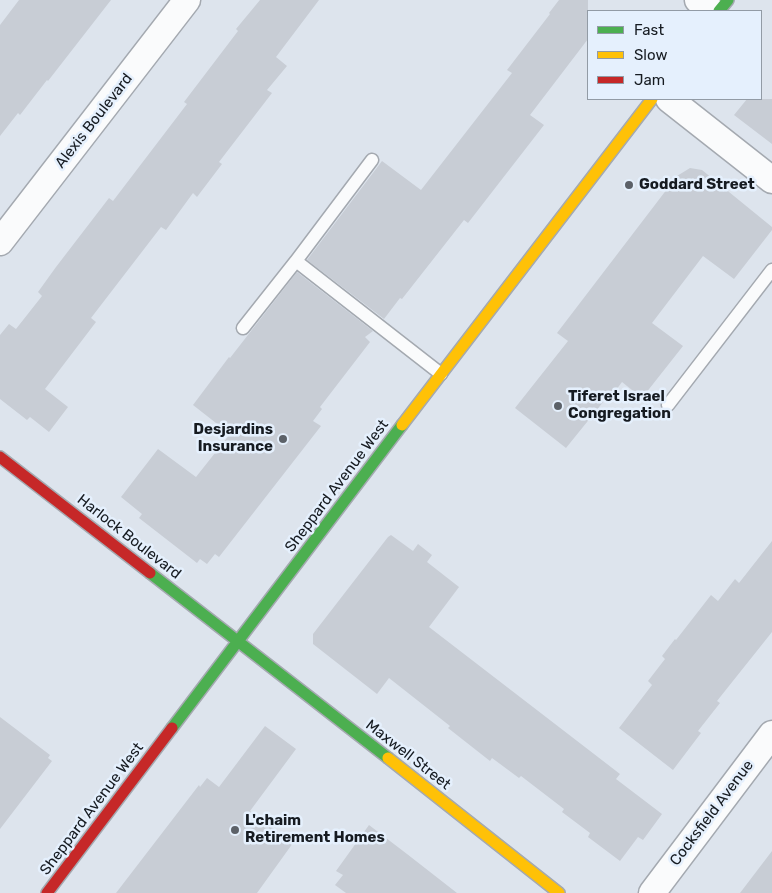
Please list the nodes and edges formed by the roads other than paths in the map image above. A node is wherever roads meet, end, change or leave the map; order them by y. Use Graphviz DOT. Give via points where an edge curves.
graph roads {
  1 [pos="187,0"];
  2 [pos="698,0"];
  3 [pos="728,0"];
  4 [pos="711,10"];
  5 [pos="720,10"];
  6 [pos="651,100"];
  7 [pos="670,100"];
  8 [pos="372,160"];
  9 [pos="772,180"];
  10 [pos="0,242"];
  11 [pos="296,261"];
  12 [pos="772,270"];
  13 [pos="243,328"];
  14 [pos="441,374"];
  15 [pos="668,405"];
  16 [pos="0,457"];
  17 [pos="239,641"];
  18 [pos="772,734"];
  19 [pos="47,893"];
  20 [pos="559,893"];
  21 [pos="652,893"];
  1 -- 10 [label="street, Alexis Boulevard"];
  2 -- 4 [label="street"];
  3 -- 5 [label="main road"];
  6 -- 14 [label="main road, Sheppard Avenue West"];
  7 -- 9 [label="street"];
  8 -- 11 [label="lane"];
  11 -- 13 [label="lane"];
  11 -- 14 [label="lane"];
  12 -- 15 [label="lane"];
  14 -- 17 [label="main road, Sheppard Avenue West"];
  16 -- 17 [label="main road, Harlock Boulevard"];
  17 -- 19 [label="main road, Sheppard Avenue West"];
  17 -- 20 [label="main road, Maxwell Street"];
  18 -- 21 [label="street, Cocksfield Avenue"];
}
